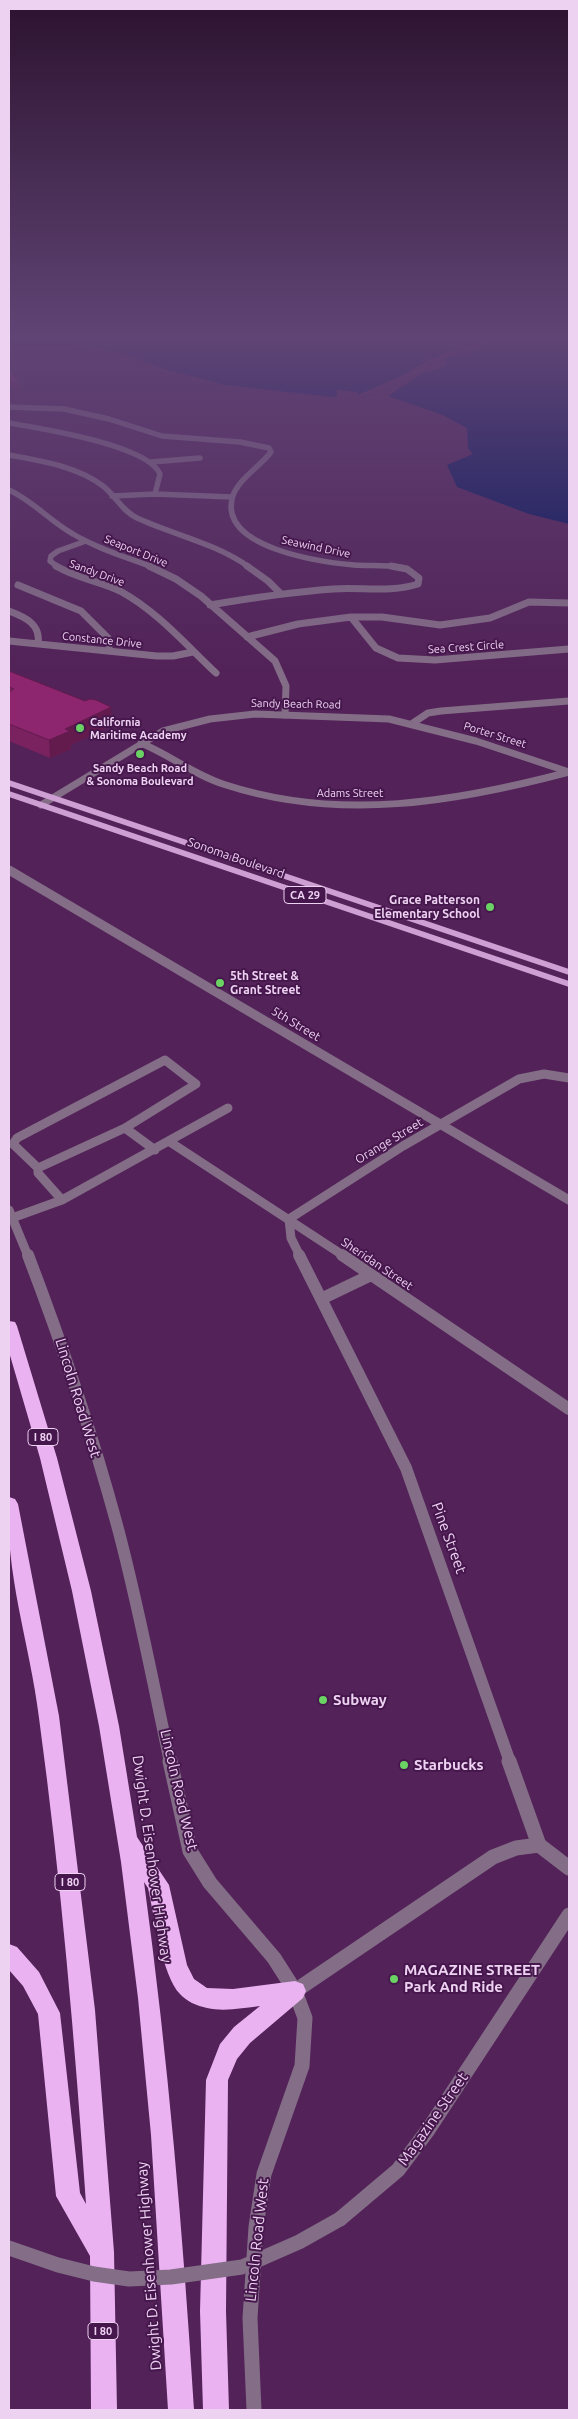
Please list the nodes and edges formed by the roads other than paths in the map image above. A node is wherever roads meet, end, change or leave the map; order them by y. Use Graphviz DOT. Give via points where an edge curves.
graph roads {
  1 [pos="116,449"];
  2 [pos="269,449"];
  3 [pos="9,454"];
  4 [pos="200,458"];
  5 [pos="151,462"];
  6 [pos="9,490"];
  7 [pos="154,494"];
  8 [pos="112,496"];
  9 [pos="23,497"];
  10 [pos="232,497"];
  11 [pos="9,500"];
  12 [pos="86,542"];
  13 [pos="18,585"];
  14 [pos="280,593"];
  15 [pos="569,603"];
  16 [pos="210,605"];
  17 [pos="9,611"];
  18 [pos="350,618"];
  19 [pos="247,637"];
  20 [pos="9,642"];
  21 [pos="38,644"];
  22 [pos="569,649"];
  23 [pos="109,651"];
  24 [pos="193,652"];
  25 [pos="216,673"];
  26 [pos="569,700"];
  27 [pos="285,715"];
  28 [pos="413,724"];
  29 [pos="141,743"];
  30 [pos="569,772"];
  31 [pos="9,783"];
  32 [pos="9,794"];
  33 [pos="52,798"];
  34 [pos="41,805"];
  35 [pos="9,870"];
  36 [pos="569,972"];
  37 [pos="569,984"];
  38 [pos="569,1078"];
  39 [pos="228,1108"];
  40 [pos="440,1125"];
  41 [pos="126,1128"];
  42 [pos="170,1142"];
  43 [pos="155,1150"];
  44 [pos="38,1168"];
  45 [pos="62,1200"];
  46 [pos="569,1200"];
  47 [pos="10,1214"];
  48 [pos="289,1218"];
  49 [pos="371,1274"];
  50 [pos="321,1299"];
  51 [pos="9,1326"];
  52 [pos="569,1409"];
  53 [pos="10,1515"];
  54 [pos="128,1840"];
  55 [pos="539,1845"];
  56 [pos="569,1868"];
  57 [pos="569,1915"];
  58 [pos="9,1954"];
  59 [pos="294,1991"];
  60 [pos="9,2248"];
  61 [pos="102,2252"];
  62 [pos="104,2410"];
  63 [pos="181,2410"];
  64 [pos="216,2410"];
  65 [pos="254,2410"];
  1 -- 5 [label="street"];
  2 -- 10 [label="street" via="271,452 264,462 239,485"];
  3 -- 8 [label="street" via="85,476 106,488"];
  4 -- 5 [label="street"];
  5 -- 7 [label="street" via="160,474"];
  6 -- 9 [label="street, Seaport Drive"];
  7 -- 8 [label="street"];
  7 -- 10 [label="street"];
  8 -- 14 [label="street" via="122,508 143,522 230,554 262,575"];
  9 -- 11 [label="street"];
  9 -- 12 [label="street, Seaport Drive" via="62,528"];
  10 -- 14 [label="street, Seawind Drive" via="229,508 232,521 256,541 309,558 407,569 419,578 418,584 402,589"];
  12 -- 16 [label="street, Seaport Drive" via="162,572"];
  12 -- 24 [label="street, Sandy Drive" via="51,556 54,567 134,600"];
  13 -- 23 [label="street" via="81,611 109,639"];
  14 -- 16 [label="street, Seawind Drive"];
  15 -- 18 [label="street, Sea Crest Circle" via="530,602 490,618 440,625 382,617"];
  16 -- 19 [label="street, Seaport Drive"];
  17 -- 21 [label="street" via="39,630"];
  18 -- 19 [label="street, Sea Crest Circle" via="298,624"];
  18 -- 22 [label="street, Sea Crest Circle" via="376,648 398,658 435,660"];
  19 -- 27 [label="street, Seaport Drive" via="283,672 288,690"];
  20 -- 21 [label="street, Constance Drive"];
  21 -- 23 [label="street, Constance Drive"];
  23 -- 24 [label="street, Constance Drive" via="173,656"];
  24 -- 25 [label="street"];
  26 -- 28 [label="street" via="441,711 428,714"];
  27 -- 28 [label="street, Sandy Beach Road" via="366,717"];
  27 -- 29 [label="street, Sandy Beach Road" via="247,714 179,725"];
  28 -- 30 [label="street, Porter Street" via="518,753"];
  29 -- 30 [label="street, Adams Street" via="213,781 286,802 329,806 424,803 516,786"];
  29 -- 33 [label="street, Sandy Beach Road"];
  31 -- 33 [label="main road, Sonoma Boulevard / CA 29"];
  32 -- 34 [label="main road, Sonoma Boulevard / CA 29"];
  33 -- 34 [label="street, Sandy Beach Road"];
  33 -- 36 [label="main road, Sonoma Boulevard / CA 29"];
  34 -- 37 [label="main road, Sonoma Boulevard / CA 29"];
  35 -- 40 [label="street, 5th Street"];
  38 -- 40 [label="street, Orange Street" via="549,1073 519,1079"];
  39 -- 42 [label="street"];
  40 -- 46 [label="street, 5th Street"];
  40 -- 48 [label="street, Orange Street"];
  41 -- 43 [label="street"];
  41 -- 44 [label="street"];
  41 -- 44 [label="street" via="196,1084 165,1060 17,1138 13,1144"];
  42 -- 43 [label="street"];
  42 -- 48 [label="street, Sheridan Street"];
  43 -- 45 [label="street"];
  44 -- 45 [label="street" via="38,1173"];
  45 -- 47 [label="street"];
  47 -- 59 [label="street, Lincoln Road West" via="52,1314 102,1475 128,1571 190,1850 210,1883 274,1958"];
  48 -- 49 [label="street, Sheridan Street"];
  48 -- 50 [label="street, Pine Street" via="291,1238"];
  49 -- 50 [label="street"];
  49 -- 52 [label="street, Sheridan Street"];
  50 -- 55 [label="street, Pine Street" via="406,1468"];
  51 -- 54 [label="highway, Dwight D. Eisenhower Highway / I 80" via="42,1430 73,1550 102,1686"];
  53 -- 61 [label="highway, I 80" via="49,1716 70,1883 84,2010"];
  54 -- 59 [label="highway" via="158,1885 176,1966 186,1986 207,1998"];
  54 -- 63 [label="highway, Dwight D. Eisenhower Highway / I 80" via="162,2131"];
  55 -- 56 [label="street"];
  55 -- 59 [label="street" via="516,1848 493,1857"];
  57 -- 60 [label="street, Magazine Street, bridge" via="428,2130 398,2170 340,2219 299,2242 242,2266 171,2277 129,2279 94,2274"];
  58 -- 61 [label="highway" via="31,1978 49,2013 68,2196"];
  59 -- 64 [label="highway" via="242,2035 228,2052 217,2080 213,2311"];
  59 -- 65 [label="street, Lincoln Road West" via="305,2018 302,2066 264,2174 256,2227 250,2318"];
  61 -- 62 [label="highway, I 80"];
}
